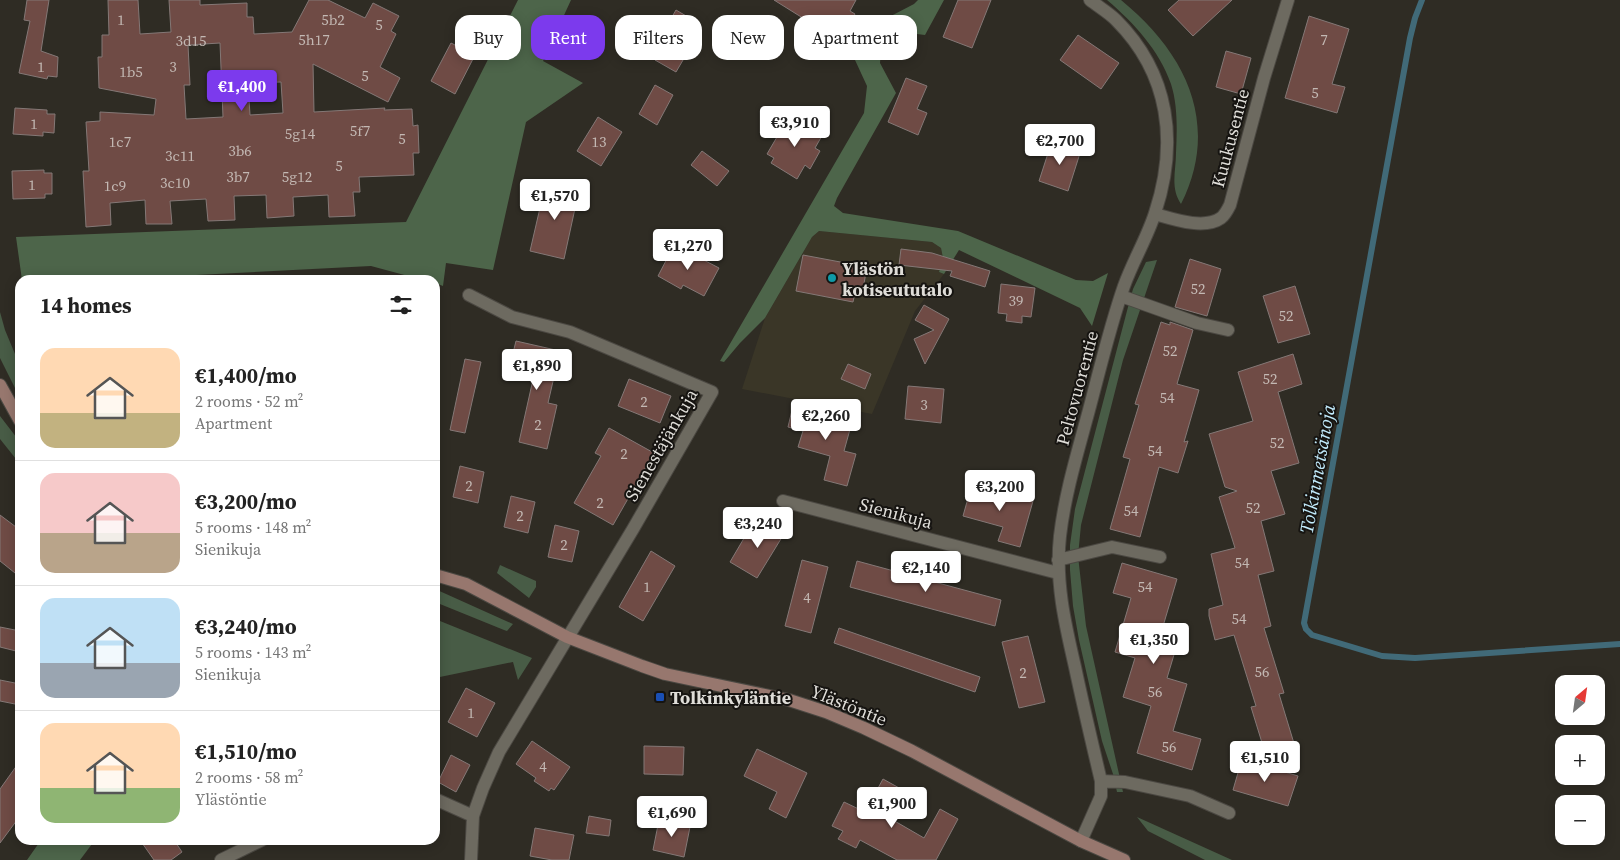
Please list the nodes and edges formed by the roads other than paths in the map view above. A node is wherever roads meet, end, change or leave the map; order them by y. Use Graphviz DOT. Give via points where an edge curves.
graph roads {
  1 [pos="1090,0"];
  2 [pos="1288,0"];
  3 [pos="1155,214"];
  4 [pos="469,295"];
  5 [pos="1121,296"];
  6 [pos="1228,330"];
  7 [pos="0,385"];
  8 [pos="15,412"];
  9 [pos="783,501"];
  10 [pos="1160,557"];
  11 [pos="1058,560"];
  12 [pos="1058,573"];
  13 [pos="440,576"];
  14 [pos="567,637"];
  15 [pos="1100,781"];
  16 [pos="440,801"];
  17 [pos="1229,813"];
  18 [pos="473,816"];
  19 [pos="1082,841"];
  20 [pos="252,845"];
  21 [pos="221,860"];
  22 [pos="471,860"];
  23 [pos="1124,860"];
  1 -- 3 [label="street, Peltovuorentie" via="1116,19 1138,44 1160,90 1168,147"];
  2 -- 3 [label="street, Kuukusentie" via="1230,205 1222,218 1208,224"];
  3 -- 5 [label="street, Peltovuorentie"];
  4 -- 14 [label="street, Sienestäjänkuja" via="512,317 570,332 712,392"];
  5 -- 6 [label="street" via="1197,323"];
  5 -- 11 [label="street, Peltovuorentie" via="1067,498"];
  7 -- 8 [label="main road"];
  9 -- 12 [label="street, Sienikuja"];
  10 -- 11 [label="street" via="1112,547"];
  11 -- 12 [label="street, Peltovuorentie"];
  12 -- 15 [label="street, Peltovuorentie" via="1063,613"];
  13 -- 14 [label="main road, Ylästöntie" via="466,584"];
  14 -- 18 [label="street" via="499,752"];
  14 -- 19 [label="main road, Ylästöntie" via="665,674 789,700 826,712 912,751"];
  15 -- 17 [label="street" via="1125,782 1190,796"];
  15 -- 19 [label="street, Peltovuorentie" via="1101,796"];
  16 -- 18 [label="street"];
  18 -- 22 [label="street"];
  19 -- 23 [label="main road, Ylästöntie"];
  20 -- 21 [label="street"];
}
